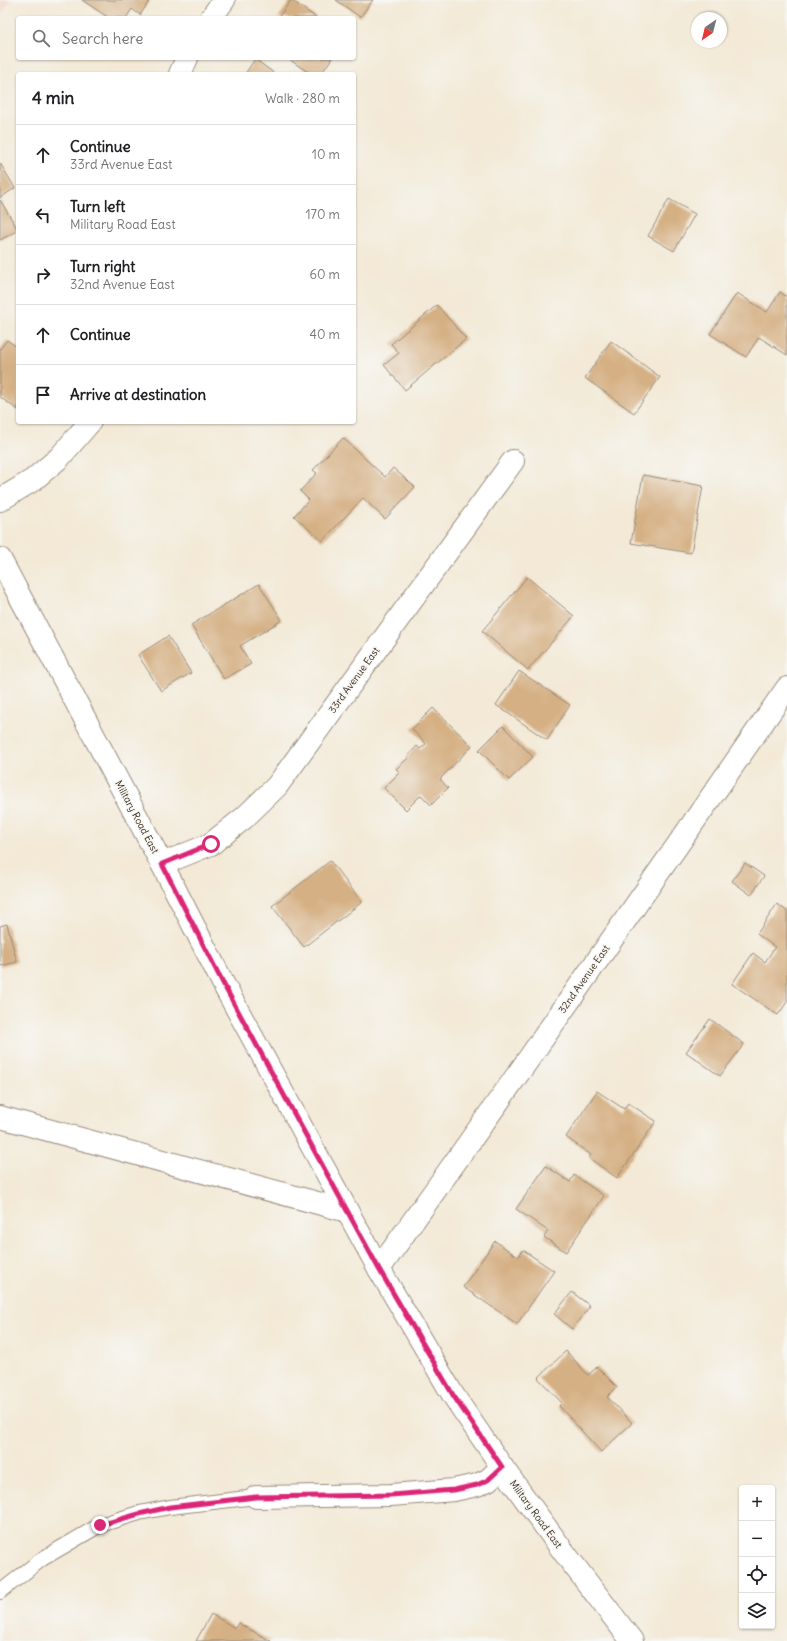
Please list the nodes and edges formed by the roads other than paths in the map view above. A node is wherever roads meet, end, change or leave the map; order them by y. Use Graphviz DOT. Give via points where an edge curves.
graph roads {
  1 [pos="224,0"];
  2 [pos="212,16"];
  3 [pos="186,60"];
  4 [pos="181,72"];
  5 [pos="88,424"];
  6 [pos="513,461"];
  7 [pos="0,500"];
  8 [pos="0,559"];
  9 [pos="787,688"];
  10 [pos="162,864"];
  11 [pos="0,1117"];
  12 [pos="347,1211"];
  13 [pos="379,1269"];
  14 [pos="502,1467"];
  15 [pos="256,1497"];
  16 [pos="0,1592"];
  17 [pos="632,1641"];
  1 -- 2 [label="street"];
  3 -- 4 [label="street"];
  5 -- 7 [label="street" via="59,458 33,480"];
  6 -- 10 [label="street, 33rd Avenue East" via="277,786 244,818 211,844"];
  8 -- 10 [label="street, Military Road East"];
  9 -- 13 [label="street, 32nd Avenue East"];
  10 -- 12 [label="street, Military Road East" via="226,989"];
  11 -- 12 [label="street"];
  12 -- 13 [label="street, Military Road East"];
  13 -- 14 [label="street, Military Road East" via="453,1395"];
  14 -- 15 [label="street" via="488,1480 454,1490 391,1495"];
  14 -- 17 [label="street, Military Road East"];
  15 -- 16 [label="lane" via="170,1507 100,1525 42,1559"];
}
